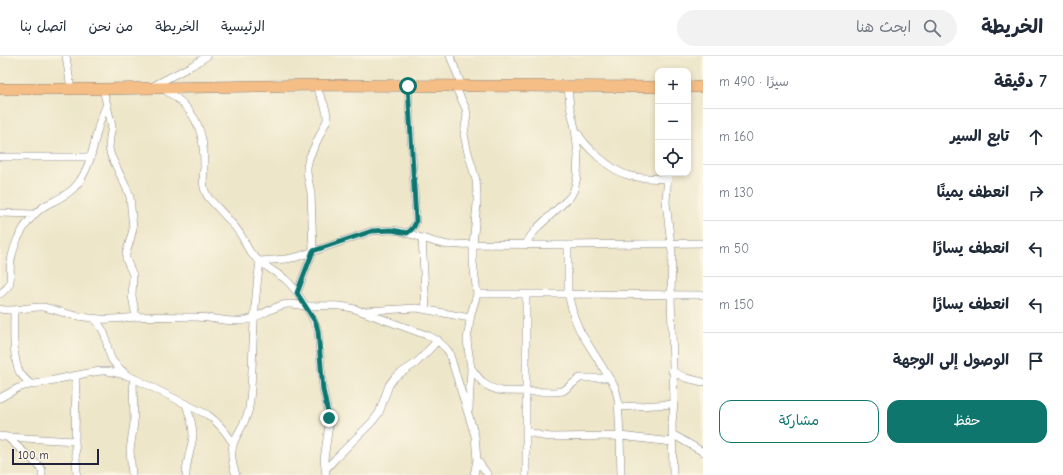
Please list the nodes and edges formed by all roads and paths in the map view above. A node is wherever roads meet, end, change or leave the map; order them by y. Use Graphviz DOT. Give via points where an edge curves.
graph roads {
  1 [pos="66,56"];
  2 [pos="207,56"];
  3 [pos="450,56"];
  4 [pos="316,85"];
  5 [pos="408,86"];
  6 [pos="459,86"];
  7 [pos="568,87"];
  8 [pos="655,87"];
  9 [pos="691,87"];
  10 [pos="703,87"];
  11 [pos="149,88"];
  12 [pos="162,88"];
  13 [pos="0,89"];
  14 [pos="71,89"];
  15 [pos="103,89"];
  16 [pos="107,103"];
  17 [pos="575,128"];
  18 [pos="0,157"];
  19 [pos="91,157"];
  20 [pos="655,176"];
  21 [pos="668,176"];
  22 [pos="0,213"];
  23 [pos="35,214"];
  24 [pos="407,233"];
  25 [pos="422,238"];
  26 [pos="671,243"];
  27 [pos="703,243"];
  28 [pos="473,244"];
  29 [pos="526,244"];
  30 [pos="568,245"];
  31 [pos="313,251"];
  32 [pos="260,262"];
  33 [pos="297,293"];
  34 [pos="0,294"];
  35 [pos="477,294"];
  36 [pos="526,294"];
  37 [pos="568,294"];
  38 [pos="671,295"];
  39 [pos="703,295"];
  40 [pos="305,306"];
  41 [pos="0,309"];
  42 [pos="426,309"];
  43 [pos="14,311"];
  44 [pos="361,311"];
  45 [pos="136,317"];
  46 [pos="254,318"];
  47 [pos="470,318"];
  48 [pos="95,319"];
  49 [pos="438,340"];
  50 [pos="471,368"];
  51 [pos="672,371"];
  52 [pos="76,375"];
  53 [pos="131,377"];
  54 [pos="609,378"];
  55 [pos="703,382"];
  56 [pos="31,384"];
  57 [pos="526,391"];
  58 [pos="0,398"];
  59 [pos="186,404"];
  60 [pos="674,404"];
  61 [pos="619,407"];
  62 [pos="469,413"];
  63 [pos="526,431"];
  64 [pos="672,434"];
  65 [pos="4,436"];
  66 [pos="620,436"];
  67 [pos="76,441"];
  68 [pos="672,442"];
  69 [pos="234,443"];
  70 [pos="703,452"];
  71 [pos="477,460"];
  72 [pos="325,473"];
  73 [pos="42,475"];
  74 [pos="77,475"];
  75 [pos="132,475"];
  76 [pos="186,475"];
  77 [pos="236,475"];
  78 [pos="474,475"];
  79 [pos="488,475"];
  80 [pos="526,475"];
  81 [pos="621,475"];
  82 [pos="673,475"];
  1 -- 14 [label="street"];
  2 -- 11 [label="street"];
  3 -- 6 [label="street"];
  4 -- 5 [label="highway"];
  4 -- 12 [label="highway"];
  4 -- 31 [label="street" via="326,108 327,120 307,167 311,194"];
  5 -- 6 [label="highway"];
  5 -- 24 [label="street" via="416,221 413,229"];
  6 -- 7 [label="highway"];
  6 -- 28 [label="street" via="467,115 464,134 476,180 477,204"];
  7 -- 8 [label="highway"];
  7 -- 17 [label="street"];
  9 -- 10 [label="highway"];
  11 -- 12 [label="highway"];
  11 -- 15 [label="highway"];
  12 -- 32 [label="street" via="184,104 195,117 204,152 205,192 240,233 251,253"];
  13 -- 14 [label="highway"];
  14 -- 15 [label="highway"];
  15 -- 16 [label="street"];
  16 -- 19 [label="street"];
  16 -- 45 [label="street" via="112,126 109,148 130,197 132,229 126,259 133,275 132,296"];
  17 -- 20 [label="street" via="587,146 618,172 629,176"];
  17 -- 29 [label="street" via="578,166 574,190 570,197 538,227"];
  18 -- 19 [label="street"];
  19 -- 23 [label="street" via="82,178 73,188"];
  21 -- 26 [label="street" via="666,202"];
  22 -- 23 [label="street"];
  23 -- 34 [label="street" via="18,239 11,261 10,283"];
  24 -- 25 [label="street"];
  24 -- 31 [label="street" via="392,230 372,231"];
  25 -- 28 [label="street" via="448,245"];
  25 -- 42 [label="street"];
  26 -- 27 [label="street"];
  26 -- 30 [label="street"];
  26 -- 38 [label="street"];
  28 -- 29 [label="street"];
  28 -- 35 [label="street"];
  29 -- 30 [label="street"];
  30 -- 37 [label="street"];
  31 -- 32 [label="street" via="286,259"];
  31 -- 33 [label="street"];
  32 -- 33 [label="street" via="285,280"];
  32 -- 46 [label="street"];
  33 -- 40 [label="street"];
  35 -- 36 [label="street"];
  35 -- 47 [label="street"];
  36 -- 37 [label="street"];
  36 -- 57 [label="street"];
  37 -- 38 [label="street"];
  37 -- 54 [label="street" via="580,331"];
  38 -- 39 [label="street"];
  38 -- 51 [label="street"];
  40 -- 44 [label="street" via="346,306"];
  40 -- 46 [label="street" via="284,304"];
  40 -- 72 [label="street" via="318,331 323,390 329,418 324,459"];
  41 -- 43 [label="street"];
  42 -- 44 [label="street"];
  42 -- 47 [label="street"];
  43 -- 48 [label="street" via="43,307"];
  43 -- 56 [label="street" via="17,363 20,373"];
  44 -- 49 [label="street"];
  45 -- 46 [label="street" via="197,316 242,321"];
  45 -- 48 [label="street"];
  46 -- 69 [label="street" via="249,408"];
  47 -- 50 [label="street" via="467,340"];
  48 -- 53 [label="street" via="105,334 112,359"];
  49 -- 62 [label="street" via="449,352"];
  49 -- 72 [label="street" via="416,363 395,377 372,422 335,459"];
  50 -- 57 [label="street" via="486,386 502,391"];
  50 -- 62 [label="street"];
  51 -- 55 [label="street"];
  51 -- 60 [label="street"];
  52 -- 53 [label="street" via="108,371"];
  52 -- 56 [label="street"];
  52 -- 67 [label="street"];
  53 -- 59 [label="street"];
  53 -- 75 [label="street" via="134,423 130,442"];
  54 -- 57 [label="street" via="580,378 563,391"];
  54 -- 61 [label="street" via="615,387"];
  56 -- 58 [label="street"];
  57 -- 63 [label="street"];
  59 -- 69 [label="street" via="208,414"];
  59 -- 76 [label="street" via="193,426"];
  60 -- 61 [label="street"];
  60 -- 64 [label="street"];
  61 -- 66 [label="street"];
  62 -- 71 [label="street" via="476,436"];
  63 -- 66 [label="street" via="552,437"];
  63 -- 80 [label="street"];
  64 -- 68 [label="street"];
  64 -- 70 [label="street"];
  65 -- 67 [label="street"];
  65 -- 73 [label="street" via="39,466"];
  66 -- 68 [label="street"];
  66 -- 81 [label="street"];
  67 -- 74 [label="street"];
  68 -- 82 [label="street"];
  69 -- 77 [label="street" via="233,462"];
  71 -- 78 [label="street"];
  71 -- 79 [label="street"];
}
